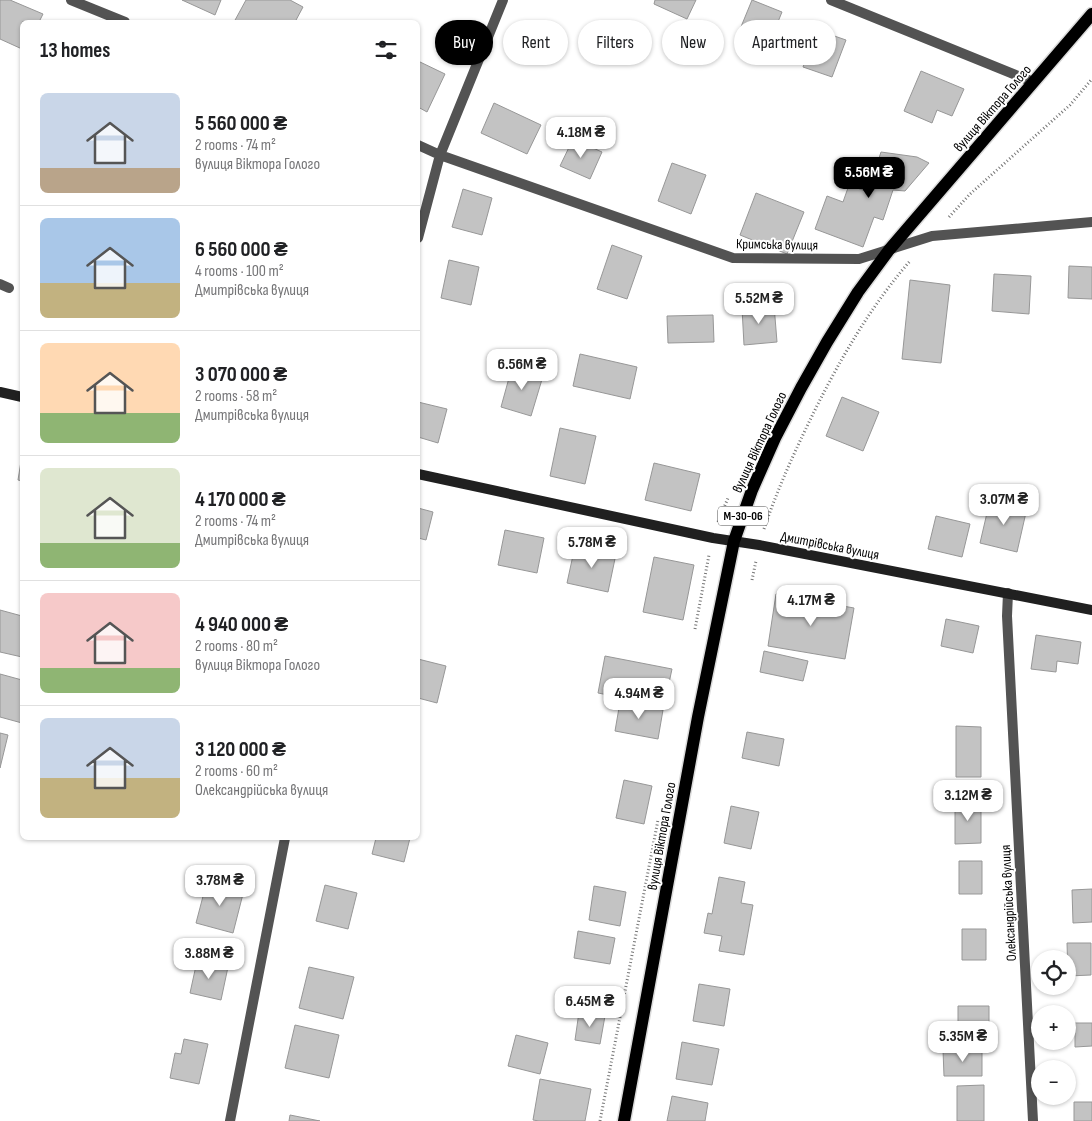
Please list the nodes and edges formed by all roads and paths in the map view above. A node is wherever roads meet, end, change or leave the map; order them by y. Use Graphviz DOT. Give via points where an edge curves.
graph roads {
  1 [pos="71,0"];
  2 [pos="503,0"];
  3 [pos="831,0"];
  4 [pos="1092,14"];
  5 [pos="119,20"];
  6 [pos="1092,79"];
  7 [pos="1033,82"];
  8 [pos="420,146"];
  9 [pos="440,155"];
  10 [pos="1092,222"];
  11 [pos="420,230"];
  12 [pos="932,236"];
  13 [pos="889,250"];
  14 [pos="0,392"];
  15 [pos="20,397"];
  16 [pos="420,474"];
  17 [pos="730,493"];
  18 [pos="713,538"];
  19 [pos="734,541"];
  20 [pos="759,546"];
  21 [pos="752,580"];
  22 [pos="1008,593"];
  23 [pos="1092,610"];
  24 [pos="694,635"];
  25 [pos="658,820"];
  26 [pos="285,840"];
  27 [pos="230,1121"];
  28 [pos="600,1121"];
  29 [pos="624,1121"];
  30 [pos="1033,1121"];
  1 -- 5 [label="street"];
  2 -- 9 [label="street"];
  3 -- 7 [label="street"];
  4 -- 7 [label="main road, вулиця Віктора Голого / М-30-06"];
  6 -- 12 [label="path" via="1070,105 970,194"];
  7 -- 13 [label="main road, вулиця Віктора Голого / М-30-06"];
  8 -- 9 [label="street, Кримська вулиця"];
  9 -- 11 [label="street"];
  9 -- 13 [label="street, Кримська вулиця" via="733,258 859,258"];
  10 -- 12 [label="street, Кримська вулиця"];
  12 -- 13 [label="street, Кримська вулиця"];
  12 -- 20 [label="path" via="897,276 841,359 797,445"];
  13 -- 19 [label="main road, вулиця Віктора Голого / М-30-06" via="858,292 801,388 752,490"];
  14 -- 15 [label="main road"];
  16 -- 18 [label="main road, Дмитрівська вулиця"];
  17 -- 18 [label="path"];
  18 -- 19 [label="main road, Дмитрівська вулиця"];
  18 -- 24 [label="path"];
  19 -- 20 [label="main road, Дмитрівська вулиця"];
  19 -- 29 [label="main road, вулиця Віктора Голого / М-30-06" via="698,717"];
  20 -- 21 [label="path"];
  20 -- 22 [label="main road, Дмитрівська вулиця"];
  22 -- 23 [label="main road, Дмитрівська вулиця"];
  22 -- 30 [label="street, Олександрійська вулиця"];
  25 -- 28 [label="path"];
  26 -- 27 [label="street"];
}
